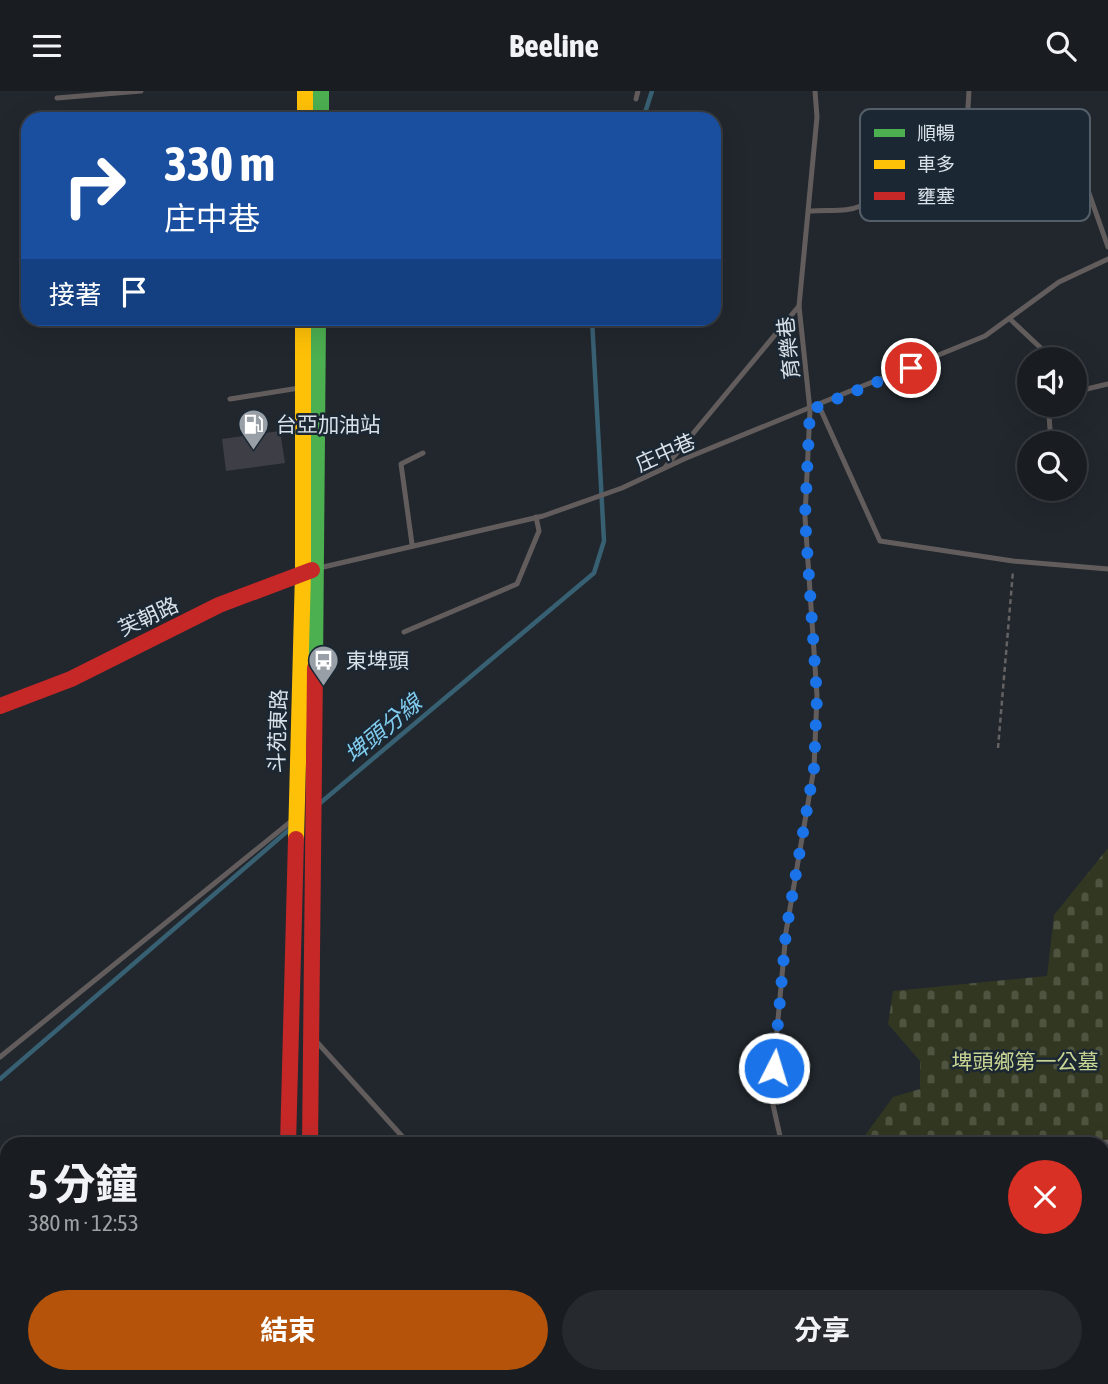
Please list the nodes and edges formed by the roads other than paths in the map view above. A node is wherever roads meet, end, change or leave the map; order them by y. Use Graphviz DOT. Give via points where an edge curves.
graph roads {
  1 [pos="141,91"];
  2 [pos="305,91"];
  3 [pos="321,91"];
  4 [pos="638,91"];
  5 [pos="815,91"];
  6 [pos="969,91"];
  7 [pos="57,98"];
  8 [pos="636,99"];
  9 [pos="968,109"];
  10 [pos="305,112"];
  11 [pos="321,112"];
  12 [pos="1090,196"];
  13 [pos="860,207"];
  14 [pos="809,211"];
  15 [pos="1108,247"];
  16 [pos="1108,259"];
  17 [pos="799,306"];
  18 [pos="1011,320"];
  19 [pos="303,326"];
  20 [pos="317,326"];
  21 [pos="1040,347"];
  22 [pos="1108,384"];
  23 [pos="303,387"];
  24 [pos="1087,389"];
  25 [pos="230,399"];
  26 [pos="819,406"];
  27 [pos="310,407"];
  28 [pos="810,410"];
  29 [pos="423,453"];
  30 [pos="664,469"];
  31 [pos="536,517"];
  32 [pos="412,544"];
  33 [pos="1108,569"];
  34 [pos="309,570"];
  35 [pos="404,632"];
  36 [pos="0,706"];
  37 [pos="313,801"];
  38 [pos="295,818"];
  39 [pos="311,1036"];
  40 [pos="0,1057"];
  41 [pos="288,1137"];
  42 [pos="310,1137"];
  43 [pos="403,1137"];
  44 [pos="780,1137"];
  1 -- 7 [label="lane"];
  2 -- 10 [label="main road"];
  3 -- 11 [label="main road"];
  4 -- 8 [label="lane"];
  5 -- 14 [label="lane, 育樂巷"];
  6 -- 9 [label="lane"];
  12 -- 15 [label="lane"];
  13 -- 14 [label="lane"];
  14 -- 17 [label="lane, 育樂巷"];
  16 -- 18 [label="lane, 庄中巷" via="1059,282"];
  17 -- 28 [label="lane, 育樂巷"];
  17 -- 30 [label="lane"];
  18 -- 21 [label="lane"];
  18 -- 26 [label="lane, 庄中巷" via="985,336"];
  19 -- 23 [label="main road, 斗苑東路"];
  20 -- 27 [label="main road, 斗苑東路"];
  22 -- 24 [label="lane"];
  23 -- 25 [label="lane"];
  23 -- 27 [label="main road, 斗苑東路"];
  26 -- 28 [label="lane, 庄中巷"];
  26 -- 33 [label="lane" via="880,541 1013,561"];
  27 -- 34 [label="main road, 斗苑東路"];
  28 -- 30 [label="lane, 庄中巷"];
  28 -- 44 [label="lane, 育樂巷" via="805,517 816,720 814,768 786,932 771,1096"];
  29 -- 32 [label="lane" via="401,464"];
  30 -- 31 [label="lane, 庄中巷"];
  31 -- 32 [label="lane, 庄中巷"];
  31 -- 35 [label="lane" via="539,531 517,584"];
  32 -- 34 [label="lane, 庄中巷"];
  34 -- 36 [label="main road, 芙朝路"];
  34 -- 37 [label="main road, 斗苑東路"];
  34 -- 38 [label="main road, 斗苑東路"];
  37 -- 38 [label="lane"];
  37 -- 39 [label="main road, 斗苑東路"];
  38 -- 40 [label="lane"];
  38 -- 41 [label="main road, 斗苑東路"];
  39 -- 42 [label="main road, 斗苑東路"];
  39 -- 43 [label="lane"];
}
